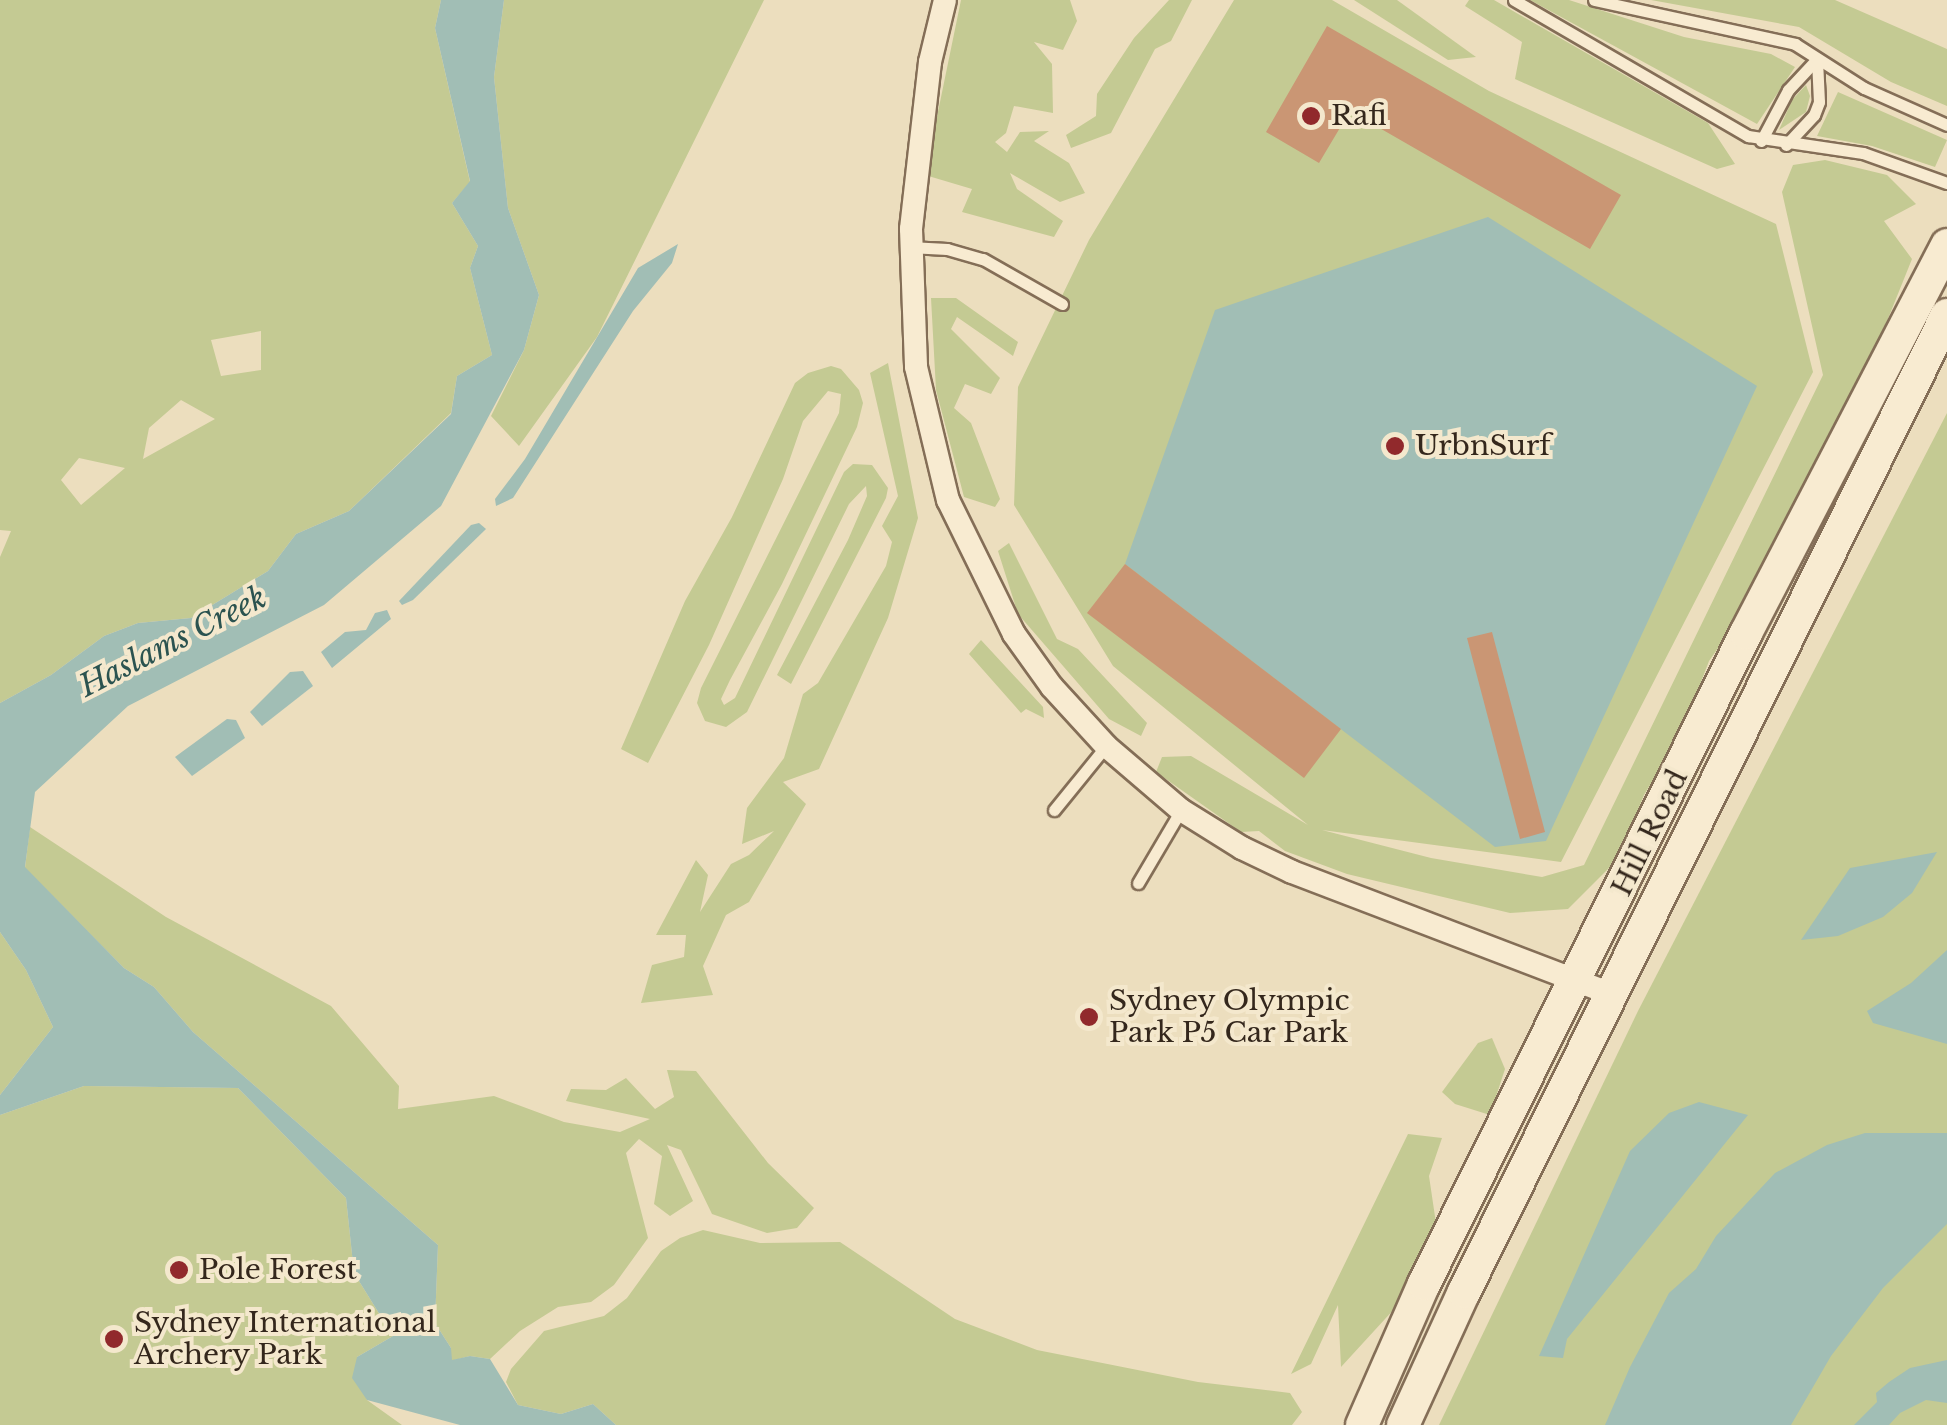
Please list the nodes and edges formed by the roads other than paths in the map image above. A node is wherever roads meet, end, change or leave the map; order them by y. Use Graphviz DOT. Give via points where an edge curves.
graph roads {
  1 [pos="945,0"];
  2 [pos="1514,0"];
  3 [pos="1594,0"];
  4 [pos="1817,59"];
  5 [pos="1947,125"];
  6 [pos="1761,141"];
  7 [pos="1786,145"];
  8 [pos="1947,183"];
  9 [pos="1947,246"];
  10 [pos="910,247"];
  11 [pos="1062,304"];
  12 [pos="1947,315"];
  13 [pos="1106,746"];
  14 [pos="1054,810"];
  15 [pos="1181,810"];
  16 [pos="1138,883"];
  17 [pos="1578,980"];
  18 [pos="1612,994"];
  19 [pos="1362,1425"];
  20 [pos="1404,1425"];
  1 -- 10 [label="street" via="930,62"];
  2 -- 6 [label="lane"];
  3 -- 4 [label="lane" via="1789,42"];
  4 -- 5 [label="lane"];
  4 -- 6 [label="lane" via="1788,90"];
  4 -- 7 [label="lane" via="1819,102"];
  6 -- 7 [label="lane"];
  7 -- 8 [label="lane" via="1863,153"];
  9 -- 17 [label="street, Hill Road" via="1746,633"];
  10 -- 11 [label="lane" via="983,258"];
  10 -- 13 [label="street" via="916,366 948,500 1014,634"];
  12 -- 18 [label="street, Hill Road"];
  13 -- 14 [label="lane"];
  13 -- 15 [label="street"];
  15 -- 16 [label="lane"];
  15 -- 17 [label="street" via="1292,872"];
  17 -- 18 [label="street"];
  17 -- 19 [label="street, Hill Road" via="1424,1284"];
  18 -- 20 [label="street, Hill Road"];
}
